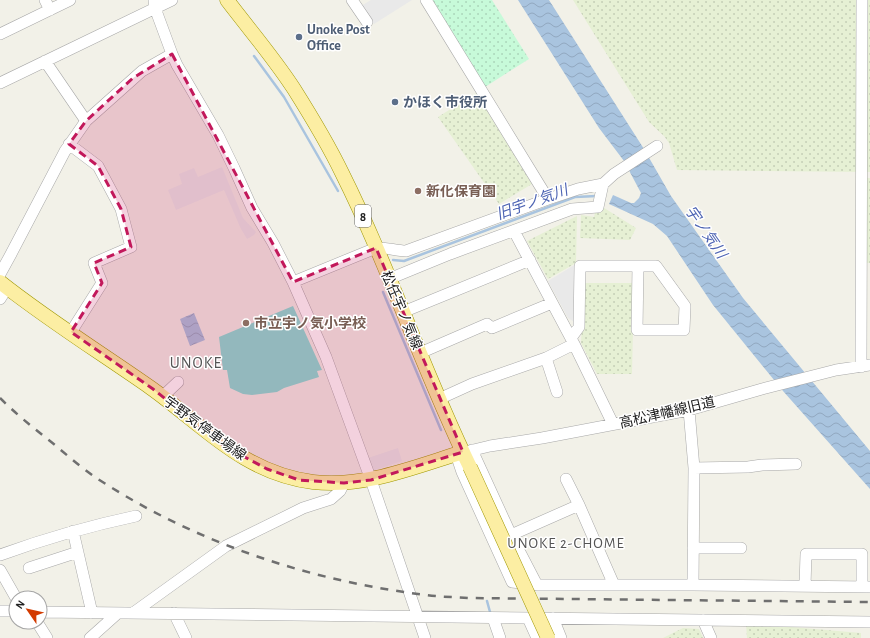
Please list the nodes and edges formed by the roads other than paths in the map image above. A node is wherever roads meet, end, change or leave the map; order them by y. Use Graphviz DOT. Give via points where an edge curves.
graph roads {
  1 [pos="70,0"];
  2 [pos="172,0"];
  3 [pos="227,0"];
  4 [pos="352,0"];
  5 [pos="426,0"];
  6 [pos="862,0"];
  7 [pos="154,4"];
  8 [pos="47,5"];
  9 [pos="367,22"];
  10 [pos="0,34"];
  11 [pos="172,54"];
  12 [pos="45,61"];
  13 [pos="0,83"];
  14 [pos="86,121"];
  15 [pos="69,144"];
  16 [pos="656,147"];
  17 [pos="602,188"];
  18 [pos="548,199"];
  19 [pos="514,231"];
  20 [pos="376,248"];
  21 [pos="530,260"];
  22 [pos="638,266"];
  23 [pos="0,274"];
  24 [pos="389,279"];
  25 [pos="293,282"];
  26 [pos="866,285"];
  27 [pos="2,290"];
  28 [pos="552,303"];
  29 [pos="403,312"];
  30 [pos="71,332"];
  31 [pos="572,341"];
  32 [pos="420,353"];
  33 [pos="546,358"];
  34 [pos="865,366"];
  35 [pos="178,382"];
  36 [pos="557,392"];
  37 [pos="162,397"];
  38 [pos="440,399"];
  39 [pos="689,410"];
  40 [pos="613,424"];
  41 [pos="464,452"];
  42 [pos="796,464"];
  43 [pos="694,468"];
  44 [pos="372,480"];
  45 [pos="566,480"];
  46 [pos="344,483"];
  47 [pos="579,505"];
  48 [pos="136,516"];
  49 [pos="74,531"];
  50 [pos="511,535"];
  51 [pos="693,548"];
  52 [pos="741,548"];
  53 [pos="78,552"];
  54 [pos="0,556"];
  55 [pos="29,568"];
  56 [pos="0,570"];
  57 [pos="537,585"];
  58 [pos="614,585"];
  59 [pos="693,585"];
  60 [pos="805,586"];
  61 [pos="866,587"];
  62 [pos="11,590"];
  63 [pos="48,612"];
  64 [pos="92,613"];
  65 [pos="118,613"];
  66 [pos="133,613"];
  67 [pos="174,613"];
  68 [pos="417,616"];
  69 [pos="493,618"];
  70 [pos="528,618"];
  71 [pos="553,618"];
  72 [pos="703,620"];
  73 [pos="870,622"];
  74 [pos="90,638"];
  75 [pos="186,638"];
  76 [pos="425,638"];
  77 [pos="500,638"];
  78 [pos="537,638"];
  79 [pos="548,638"];
  80 [pos="561,638"];
  81 [pos="711,638"];
  1 -- 8 [label="street"];
  2 -- 7 [label="street"];
  3 -- 20 [label="main road, 松任宇ノ気線 / 8" via="293,88 310,115 342,172"];
  4 -- 9 [label="street"];
  5 -- 18 [label="street"];
  6 -- 26 [label="street"];
  7 -- 11 [label="street"];
  7 -- 12 [label="street"];
  8 -- 10 [label="street"];
  11 -- 14 [label="street" via="142,71"];
  11 -- 25 [label="street" via="218,135 254,213 274,243"];
  12 -- 13 [label="street"];
  12 -- 14 [label="street"];
  14 -- 15 [label="street"];
  15 -- 23 [label="street"];
  15 -- 30 [label="street" via="98,166 121,209 131,247 94,263 102,283"];
  16 -- 17 [label="street" via="614,174"];
  17 -- 18 [label="street" via="578,189"];
  17 -- 19 [label="street" via="598,207 572,208"];
  18 -- 20 [label="street" via="406,251"];
  19 -- 21 [label="street"];
  19 -- 24 [label="street"];
  20 -- 24 [label="main road, 松任宇ノ気線 / 8"];
  20 -- 25 [label="street"];
  21 -- 28 [label="street"];
  21 -- 29 [label="street"];
  22 -- 22 [label="street" via="656,266 685,306 684,330 637,330"];
  22 -- 31 [label="street" via="580,266 579,327"];
  24 -- 29 [label="main road, 松任宇ノ気線 / 8"];
  25 -- 44 [label="street" via="326,357"];
  26 -- 34 [label="street"];
  27 -- 30 [label="main road, 宇野気停車場線"];
  28 -- 31 [label="street"];
  28 -- 32 [label="street" via="492,328 487,324"];
  29 -- 32 [label="main road, 松任宇ノ気線 / 8"];
  30 -- 37 [label="main road, 宇野気停車場線"];
  31 -- 33 [label="street"];
  31 -- 40 [label="street"];
  32 -- 38 [label="main road, 松任宇ノ気線 / 8"];
  33 -- 36 [label="street"];
  33 -- 38 [label="street" via="472,384"];
  34 -- 39 [label="street, 高松津幡線旧道" via="836,370"];
  35 -- 37 [label="street"];
  37 -- 46 [label="main road, 宇野気停車場線" via="224,446 251,462 299,480"];
  38 -- 41 [label="main road, 松任宇ノ気線 / 8"];
  39 -- 40 [label="street, 高松津幡線旧道"];
  39 -- 43 [label="street"];
  40 -- 41 [label="street, 高松津幡線旧道"];
  41 -- 44 [label="main road, 宇野気停車場線"];
  41 -- 50 [label="street"];
  41 -- 57 [label="street" via="465,479 512,582"];
  41 -- 79 [label="main road, 松任宇ノ気線 / 8, bridge"];
  42 -- 43 [label="street"];
  43 -- 51 [label="street"];
  44 -- 46 [label="main road, 宇野気停車場線"];
  44 -- 68 [label="street"];
  45 -- 47 [label="street"];
  46 -- 66 [label="street" via="331,499 303,508 226,546"];
  47 -- 50 [label="street"];
  47 -- 58 [label="street"];
  48 -- 49 [label="street"];
  49 -- 53 [label="street"];
  49 -- 54 [label="street"];
  50 -- 57 [label="street"];
  51 -- 52 [label="street"];
  51 -- 59 [label="street"];
  53 -- 55 [label="street"];
  53 -- 64 [label="street"];
  56 -- 62 [label="street"];
  57 -- 58 [label="street"];
  58 -- 59 [label="street"];
  59 -- 60 [label="street"];
  60 -- 61 [label="street"];
  60 -- 61 [label="street" via="806,554 862,554"];
  63 -- 64 [label="street"];
  64 -- 65 [label="street"];
  65 -- 66 [label="street"];
  65 -- 74 [label="street"];
  66 -- 67 [label="street"];
  67 -- 68 [label="street"];
  67 -- 75 [label="street"];
  68 -- 69 [label="street"];
  68 -- 76 [label="street"];
  69 -- 70 [label="street"];
  69 -- 77 [label="street"];
  70 -- 71 [label="street"];
  70 -- 78 [label="street"];
  71 -- 72 [label="street"];
  71 -- 80 [label="street"];
  72 -- 73 [label="street"];
  72 -- 81 [label="street"];
}
